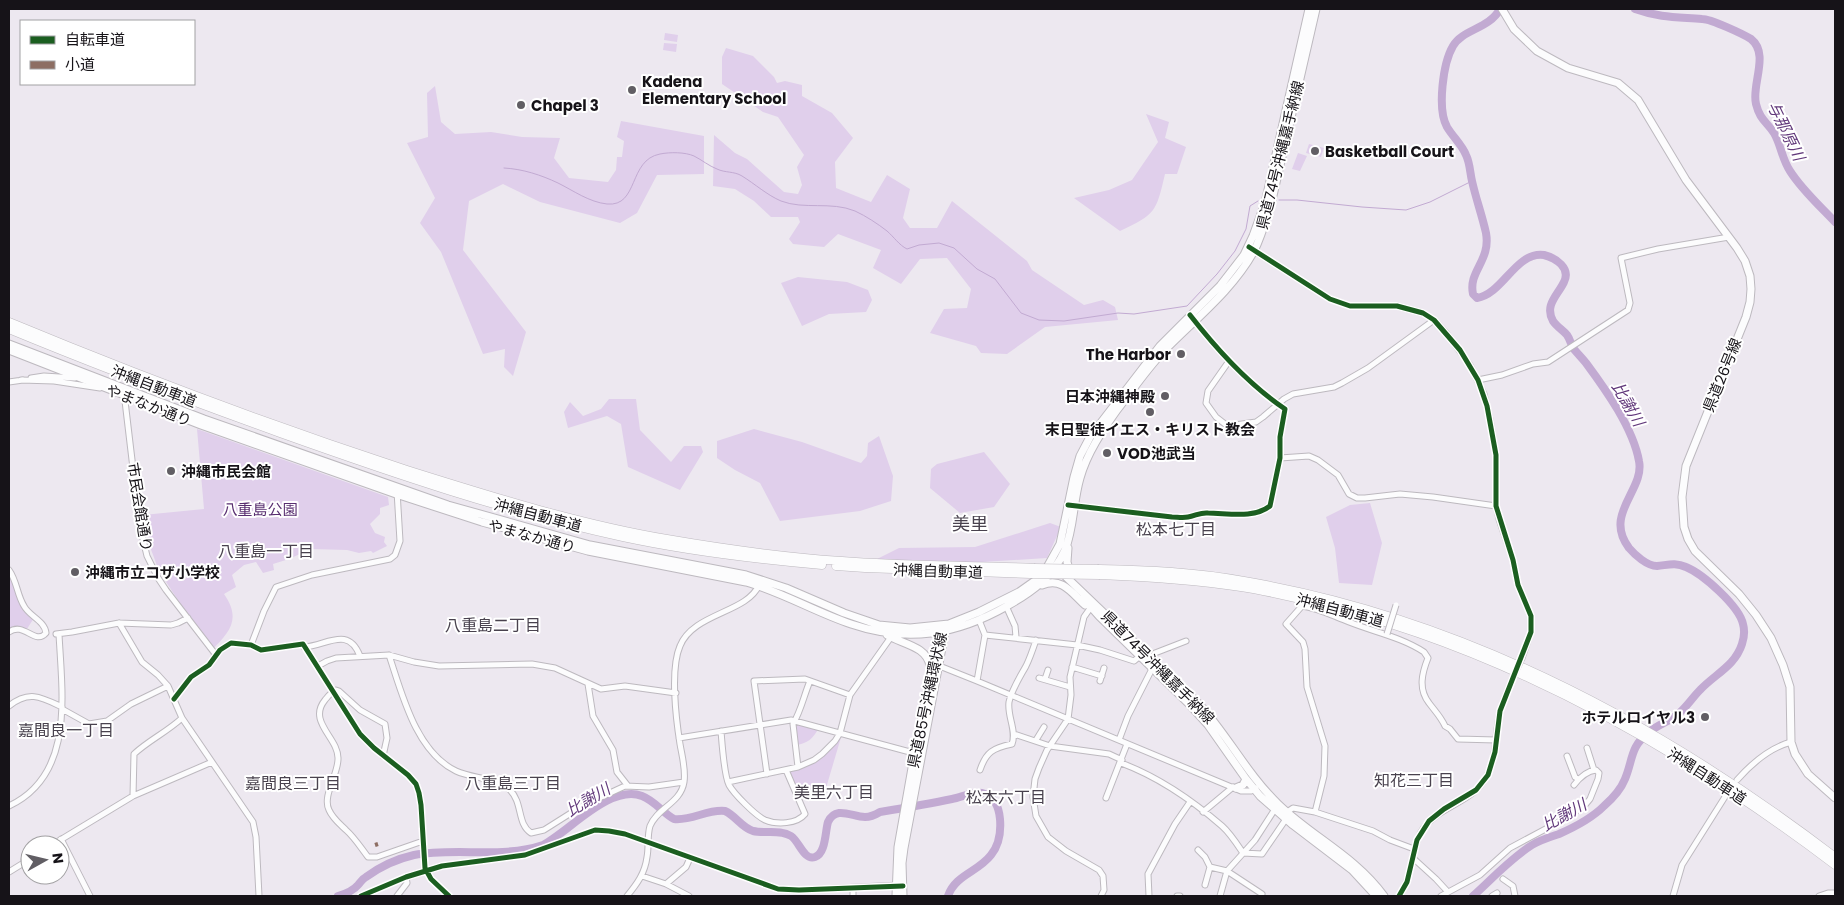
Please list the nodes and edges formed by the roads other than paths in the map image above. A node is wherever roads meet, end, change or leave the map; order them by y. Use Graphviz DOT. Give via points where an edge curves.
graph roads {
  1 [pos="1310,9"];
  2 [pos="1316,9"];
  3 [pos="1504,12"];
  4 [pos="1729,237"];
  5 [pos="1252,248"];
  6 [pos="1192,318"];
  7 [pos="1434,320"];
  8 [pos="9,322"];
  9 [pos="9,329"];
  10 [pos="9,344"];
  11 [pos="9,350"];
  12 [pos="1229,361"];
  13 [pos="46,364"];
  14 [pos="64,365"];
  15 [pos="44,376"];
  16 [pos="96,377"];
  17 [pos="21,380"];
  18 [pos="84,380"];
  19 [pos="1478,380"];
  20 [pos="9,382"];
  21 [pos="126,397"];
  22 [pos="1277,405"];
  23 [pos="1280,458"];
  24 [pos="397,491"];
  25 [pos="1072,505"];
  26 [pos="1496,506"];
  27 [pos="1068,540"];
  28 [pos="1053,567"];
  29 [pos="9,570"];
  30 [pos="1032,571"];
  31 [pos="760,583"];
  32 [pos="1039,585"];
  33 [pos="1082,591"];
  34 [pos="1396,605"];
  35 [pos="1006,606"];
  36 [pos="1090,607"];
  37 [pos="188,618"];
  38 [pos="979,620"];
  39 [pos="119,623"];
  40 [pos="942,630"];
  41 [pos="9,632"];
  42 [pos="884,633"];
  43 [pos="1387,634"];
  44 [pos="985,635"];
  45 [pos="891,637"];
  46 [pos="1016,637"];
  47 [pos="1036,640"];
  48 [pos="1186,641"];
  49 [pos="252,645"];
  50 [pos="1077,646"];
  51 [pos="304,647"];
  52 [pos="216,655"];
  53 [pos="389,655"];
  54 [pos="360,656"];
  55 [pos="1140,656"];
  56 [pos="1152,659"];
  57 [pos="318,666"];
  58 [pos="1072,667"];
  59 [pos="1153,667"];
  60 [pos="1104,668"];
  61 [pos="934,669"];
  62 [pos="1048,670"];
  63 [pos="810,681"];
  64 [pos="977,681"];
  65 [pos="588,684"];
  66 [pos="168,686"];
  67 [pos="1070,688"];
  68 [pos="333,691"];
  69 [pos="676,693"];
  70 [pos="850,695"];
  71 [pos="1012,696"];
  72 [pos="174,699"];
  73 [pos="9,706"];
  74 [pos="62,708"];
  75 [pos="182,718"];
  76 [pos="1068,719"];
  77 [pos="795,721"];
  78 [pos="761,724"];
  79 [pos="1044,727"];
  80 [pos="721,731"];
  81 [pos="840,733"];
  82 [pos="1014,734"];
  83 [pos="679,738"];
  84 [pos="1036,740"];
  85 [pos="1119,740"];
  86 [pos="1496,740"];
  87 [pos="1792,742"];
  88 [pos="1127,744"];
  89 [pos="1050,746"];
  90 [pos="1667,746"];
  91 [pos="1587,748"];
  92 [pos="918,752"];
  93 [pos="383,756"];
  94 [pos="1567,756"];
  95 [pos="212,762"];
  96 [pos="1121,762"];
  97 [pos="798,767"];
  98 [pos="786,770"];
  99 [pos="980,770"];
  100 [pos="1594,770"];
  101 [pos="767,774"];
  102 [pos="1246,779"];
  103 [pos="1578,779"];
  104 [pos="1737,780"];
  105 [pos="684,782"];
  106 [pos="728,782"];
  107 [pos="1574,785"];
  108 [pos="628,786"];
  109 [pos="1257,787"];
  110 [pos="1234,788"];
  111 [pos="1728,792"];
  112 [pos="133,796"];
  113 [pos="1106,798"];
  114 [pos="1835,798"];
  115 [pos="1190,802"];
  116 [pos="9,806"];
  117 [pos="1275,809"];
  118 [pos="1203,812"];
  119 [pos="1316,812"];
  120 [pos="1287,816"];
  121 [pos="69,835"];
  122 [pos="423,841"];
  123 [pos="648,844"];
  124 [pos="1414,849"];
  125 [pos="1198,850"];
  126 [pos="1243,853"];
  127 [pos="70,855"];
  128 [pos="1835,857"];
  129 [pos="690,858"];
  130 [pos="1413,858"];
  131 [pos="20,865"];
  132 [pos="1835,865"];
  133 [pos="1210,867"];
  134 [pos="426,870"];
  135 [pos="1227,871"];
  136 [pos="9,872"];
  137 [pos="642,876"];
  138 [pos="406,877"];
  139 [pos="1503,879"];
  140 [pos="666,884"];
  141 [pos="1205,885"];
  142 [pos="899,886"];
  143 [pos="853,888"];
  144 [pos="1448,892"];
  145 [pos="1835,893"];
  146 [pos="1262,894"];
  147 [pos="90,896"];
  148 [pos="259,896"];
  149 [pos="361,896"];
  150 [pos="397,896"];
  151 [pos="448,896"];
  152 [pos="627,896"];
  153 [pos="689,896"];
  154 [pos="853,896"];
  155 [pos="896,896"];
  156 [pos="903,896"];
  157 [pos="1101,896"];
  158 [pos="1149,896"];
  159 [pos="1220,896"];
  160 [pos="1376,896"];
  161 [pos="1384,896"];
  162 [pos="1399,896"];
  163 [pos="1441,896"];
  164 [pos="1514,896"];
  165 [pos="1673,896"];
  166 [pos="1819,896"];
  1 -- 5 [label="main road, 県道74号沖縄嘉手納線"];
  2 -- 5 [label="main road, 県道74号沖縄嘉手納線" via="1272,200 1266,222"];
  3 -- 4 [label="main road, 県道26号線" via="1518,34 1537,51 1568,68 1612,81 1628,90 1642,106 1686,180"];
  4 -- 19 [label="street" via="1621,258 1630,306 1624,313 1548,362"];
  4 -- 87 [label="main road, 県道26号線" via="1749,272 1750,302 1686,466 1682,517 1695,551 1748,604 1778,650 1790,687"];
  5 -- 6 [label="main road, 県道74号沖縄嘉手納線" via="1237,276"];
  5 -- 7 [label="street" via="1330,299 1350,306 1406,308"];
  6 -- 12 [label="street"];
  6 -- 25 [label="main road, 県道74号沖縄嘉手納線" via="1096,440 1086,459"];
  7 -- 19 [label="street" via="1460,350"];
  7 -- 22 [label="street" via="1342,383 1293,394"];
  8 -- 30 [label="highway, 沖縄自動車道" via="206,400 349,451 598,525 778,556"];
  9 -- 30 [label="highway, 沖縄自動車道" via="144,383 346,456 579,527 665,545 778,561 865,568"];
  10 -- 14 [label="main road, やまなか通り"];
  11 -- 13 [label="main road, やまなか通り"];
  12 -- 22 [label="street"];
  12 -- 22 [label="street" via="1206,397 1207,406 1216,417 1225,424 1244,424 1260,420"];
  13 -- 15 [label="street" via="49,371"];
  13 -- 18 [label="main road, やまなか通り"];
  14 -- 16 [label="main road, やまなか通り"];
  14 -- 18 [label="street" via="83,374"];
  15 -- 17 [label="street"];
  15 -- 18 [label="street"];
  16 -- 18 [label="street"];
  16 -- 24 [label="main road, やまなか通り"];
  17 -- 18 [label="street"];
  17 -- 20 [label="street"];
  18 -- 21 [label="main road, やまなか通り"];
  19 -- 26 [label="street" via="1493,437"];
  21 -- 24 [label="main road, やまなか通り"];
  21 -- 37 [label="street, 市民会館通り" via="143,542 158,578"];
  22 -- 23 [label="street" via="1285,412"];
  23 -- 25 [label="street" via="1273,501 1262,511 1235,514 1206,512 1172,517"];
  23 -- 26 [label="street" via="1309,456 1318,460 1338,475 1349,494 1357,498 1408,495"];
  24 -- 31 [label="main road, やまなか通り" via="589,548 712,568"];
  24 -- 49 [label="street" via="400,541 394,556 276,587"];
  25 -- 27 [label="main road, 県道74号沖縄嘉手納線"];
  25 -- 28 [label="main road, 県道74号沖縄嘉手納線"];
  26 -- 86 [label="street, bridge" via="1518,585 1531,616 1531,632 1500,711"];
  27 -- 28 [label="main road, 県道74号沖縄嘉手納線"];
  27 -- 33 [label="main road" via="1068,568"];
  28 -- 32 [label="main road, やまなか通り"];
  28 -- 33 [label="main road, 県道74号沖縄嘉手納線"];
  28 -- 36 [label="main road, 県道74号沖縄嘉手納線"];
  28 -- 40 [label="main road, やまなか通り" via="1019,592"];
  29 -- 41 [label="street" via="24,608 44,626 46,633 38,637 19,628"];
  30 -- 90 [label="highway, 沖縄自動車道, bridge" via="1173,572 1244,581 1361,608 1491,653 1550,680"];
  31 -- 40 [label="main road, やまなか通り" via="786,588 879,625"];
  31 -- 42 [label="main road, やまなか通り" via="850,624"];
  31 -- 69 [label="street" via="747,600 686,635 678,652"];
  32 -- 35 [label="main road, やまなか通り"];
  32 -- 36 [label="main road" via="1061,584"];
  33 -- 56 [label="main road, 県道74号沖縄嘉手納線"];
  34 -- 43 [label="street, bridge"];
  35 -- 38 [label="main road, やまなか通り"];
  35 -- 46 [label="street"];
  36 -- 50 [label="street" via="1084,617"];
  36 -- 55 [label="main road, 県道74号沖縄嘉手納線"];
  37 -- 39 [label="street" via="164,625"];
  37 -- 52 [label="street, 市民会館通り"];
  38 -- 40 [label="main road, やまなか通り" via="959,628"];
  38 -- 44 [label="street"];
  39 -- 66 [label="street" via="142,662"];
  39 -- 74 [label="street" via="57,634"];
  40 -- 42 [label="main road, やまなか通り" via="910,635"];
  40 -- 61 [label="main road, 県道85号沖縄環状線"];
  42 -- 45 [label="main road"];
  43 -- 86 [label="street" via="1427,655 1422,674 1427,702 1458,739"];
  43 -- 119 [label="street" via="1302,606 1286,624 1306,649 1307,688 1325,746 1324,776"];
  44 -- 46 [label="street"];
  44 -- 64 [label="street"];
  45 -- 61 [label="main road" via="922,651"];
  45 -- 70 [label="street"];
  46 -- 47 [label="street"];
  47 -- 50 [label="street"];
  47 -- 71 [label="street"];
  48 -- 56 [label="street" via="1155,653"];
  49 -- 51 [label="street" via="261,650 303,644"];
  49 -- 52 [label="street" via="231,643"];
  50 -- 55 [label="street" via="1134,660"];
  50 -- 58 [label="street"];
  51 -- 54 [label="street" via="343,639 355,647"];
  51 -- 57 [label="street"];
  52 -- 72 [label="street" via="185,683"];
  53 -- 54 [label="street"];
  53 -- 65 [label="street" via="439,666 540,665 561,670"];
  53 -- 108 [label="street" via="407,708 436,757 459,772 508,788 520,805 525,828 531,833 544,830 582,806"];
  54 -- 57 [label="street" via="336,658"];
  55 -- 59 [label="main road, 県道74号沖縄嘉手納線"];
  56 -- 59 [label="street"];
  56 -- 109 [label="main road, 県道74号沖縄嘉手納線" via="1213,720"];
  57 -- 68 [label="street"];
  58 -- 60 [label="street" via="1101,679"];
  58 -- 67 [label="street"];
  59 -- 85 [label="street"];
  59 -- 102 [label="main road, 県道74号沖縄嘉手納線" via="1208,725"];
  61 -- 64 [label="street" via="942,667"];
  61 -- 92 [label="main road, 県道85号沖縄環状線"];
  62 -- 67 [label="street" via="1042,679"];
  63 -- 70 [label="street"];
  63 -- 77 [label="street"];
  63 -- 78 [label="street" via="799,678 754,680"];
  64 -- 71 [label="street"];
  65 -- 69 [label="street" via="601,689 625,686"];
  65 -- 108 [label="street" via="593,716 613,750 617,772"];
  66 -- 72 [label="street"];
  66 -- 74 [label="street" via="131,704 107,721 89,724"];
  67 -- 76 [label="street"];
  68 -- 93 [label="street" via="360,734"];
  68 -- 93 [label="street" via="339,691 360,710 385,724 387,738"];
  68 -- 122 [label="street" via="322,703 320,711 325,731 338,756 326,801 329,811 368,858"];
  69 -- 83 [label="street"];
  70 -- 81 [label="street"];
  71 -- 76 [label="street"];
  71 -- 82 [label="street" via="1009,703"];
  72 -- 75 [label="street"];
  73 -- 74 [label="street" via="20,698 31,696"];
  74 -- 116 [label="street" via="61,730 43,778 24,798"];
  75 -- 95 [label="street"];
  75 -- 112 [label="street" via="134,754"];
  76 -- 85 [label="street"];
  76 -- 89 [label="street"];
  77 -- 78 [label="street"];
  77 -- 81 [label="street"];
  77 -- 97 [label="street"];
  78 -- 80 [label="street"];
  78 -- 101 [label="street"];
  79 -- 84 [label="street"];
  80 -- 83 [label="street"];
  80 -- 106 [label="street"];
  81 -- 92 [label="street"];
  81 -- 97 [label="street" via="822,754"];
  82 -- 84 [label="street"];
  82 -- 99 [label="street" via="1012,744 990,752"];
  83 -- 105 [label="street"];
  84 -- 89 [label="street"];
  85 -- 88 [label="street"];
  86 -- 124 [label="street" via="1492,764 1482,784 1429,821"];
  87 -- 104 [label="street" via="1756,760"];
  87 -- 114 [label="main road, 県道26号線" via="1803,767"];
  88 -- 96 [label="street"];
  88 -- 110 [label="street"];
  89 -- 96 [label="street" via="1109,754"];
  89 -- 157 [label="street" via="1035,779 1033,802 1041,827 1066,851 1099,870 1104,884"];
  90 -- 128 [label="highway, 沖縄自動車道" via="1762,804"];
  90 -- 132 [label="highway, 沖縄自動車道"];
  91 -- 100 [label="street"];
  92 -- 142 [label="main road, 県道85号沖縄環状線"];
  93 -- 122 [label="street" via="418,787"];
  94 -- 103 [label="street"];
  95 -- 112 [label="street"];
  95 -- 148 [label="street" via="254,825"];
  96 -- 113 [label="street"];
  96 -- 115 [label="street" via="1160,780"];
  97 -- 98 [label="street"];
  98 -- 101 [label="street"];
  98 -- 106 [label="street" via="805,814 793,821 764,820"];
  100 -- 103 [label="street"];
  100 -- 144 [label="street" via="1599,773 1598,779 1585,805 1510,848 1480,875"];
  101 -- 106 [label="street"];
  102 -- 109 [label="main road, 県道74号沖縄嘉手納線"];
  102 -- 110 [label="main road" via="1243,785"];
  103 -- 107 [label="street"];
  105 -- 108 [label="street"];
  105 -- 123 [label="street" via="678,797 650,827"];
  109 -- 110 [label="street" via="1246,792"];
  109 -- 117 [label="main road, 県道74号沖縄嘉手納線"];
  109 -- 120 [label="main road, 県道74号沖縄嘉手納線"];
  110 -- 118 [label="street"];
  111 -- 165 [label="street" via="1682,865"];
  112 -- 121 [label="street"];
  115 -- 118 [label="street"];
  115 -- 158 [label="street" via="1148,874"];
  117 -- 120 [label="main road, 県道74号沖縄嘉手納線"];
  117 -- 126 [label="street"];
  118 -- 126 [label="street" via="1223,827"];
  119 -- 120 [label="street" via="1293,808"];
  119 -- 124 [label="street"];
  120 -- 126 [label="street" via="1262,854"];
  120 -- 160 [label="main road, 県道74号沖縄嘉手納線" via="1352,870"];
  120 -- 161 [label="main road, 県道74号沖縄嘉手納線" via="1358,866"];
  122 -- 134 [label="street"];
  123 -- 129 [label="street"];
  123 -- 134 [label="street" via="625,834 595,830 525,855"];
  123 -- 137 [label="street"];
  124 -- 130 [label="street"];
  125 -- 133 [label="street"];
  126 -- 135 [label="street"];
  127 -- 147 [label="street"];
  129 -- 140 [label="street" via="686,867"];
  129 -- 143 [label="street" via="778,888"];
  130 -- 144 [label="street"];
  130 -- 162 [label="street" via="1407,882"];
  131 -- 136 [label="street"];
  133 -- 135 [label="street"];
  133 -- 141 [label="street"];
  134 -- 138 [label="street"];
  134 -- 151 [label="street"];
  135 -- 146 [label="street"];
  135 -- 159 [label="street"];
  137 -- 140 [label="street"];
  137 -- 152 [label="street"];
  138 -- 149 [label="street"];
  138 -- 150 [label="street" via="407,883"];
  139 -- 164 [label="street" via="1512,886"];
  140 -- 153 [label="street"];
  142 -- 143 [label="street"];
  142 -- 155 [label="main road, 県道85号沖縄環状線"];
  142 -- 156 [label="main road, 県道85号沖縄環状線"];
  143 -- 154 [label="street"];
  144 -- 163 [label="street"];
  145 -- 166 [label="street"];
}
